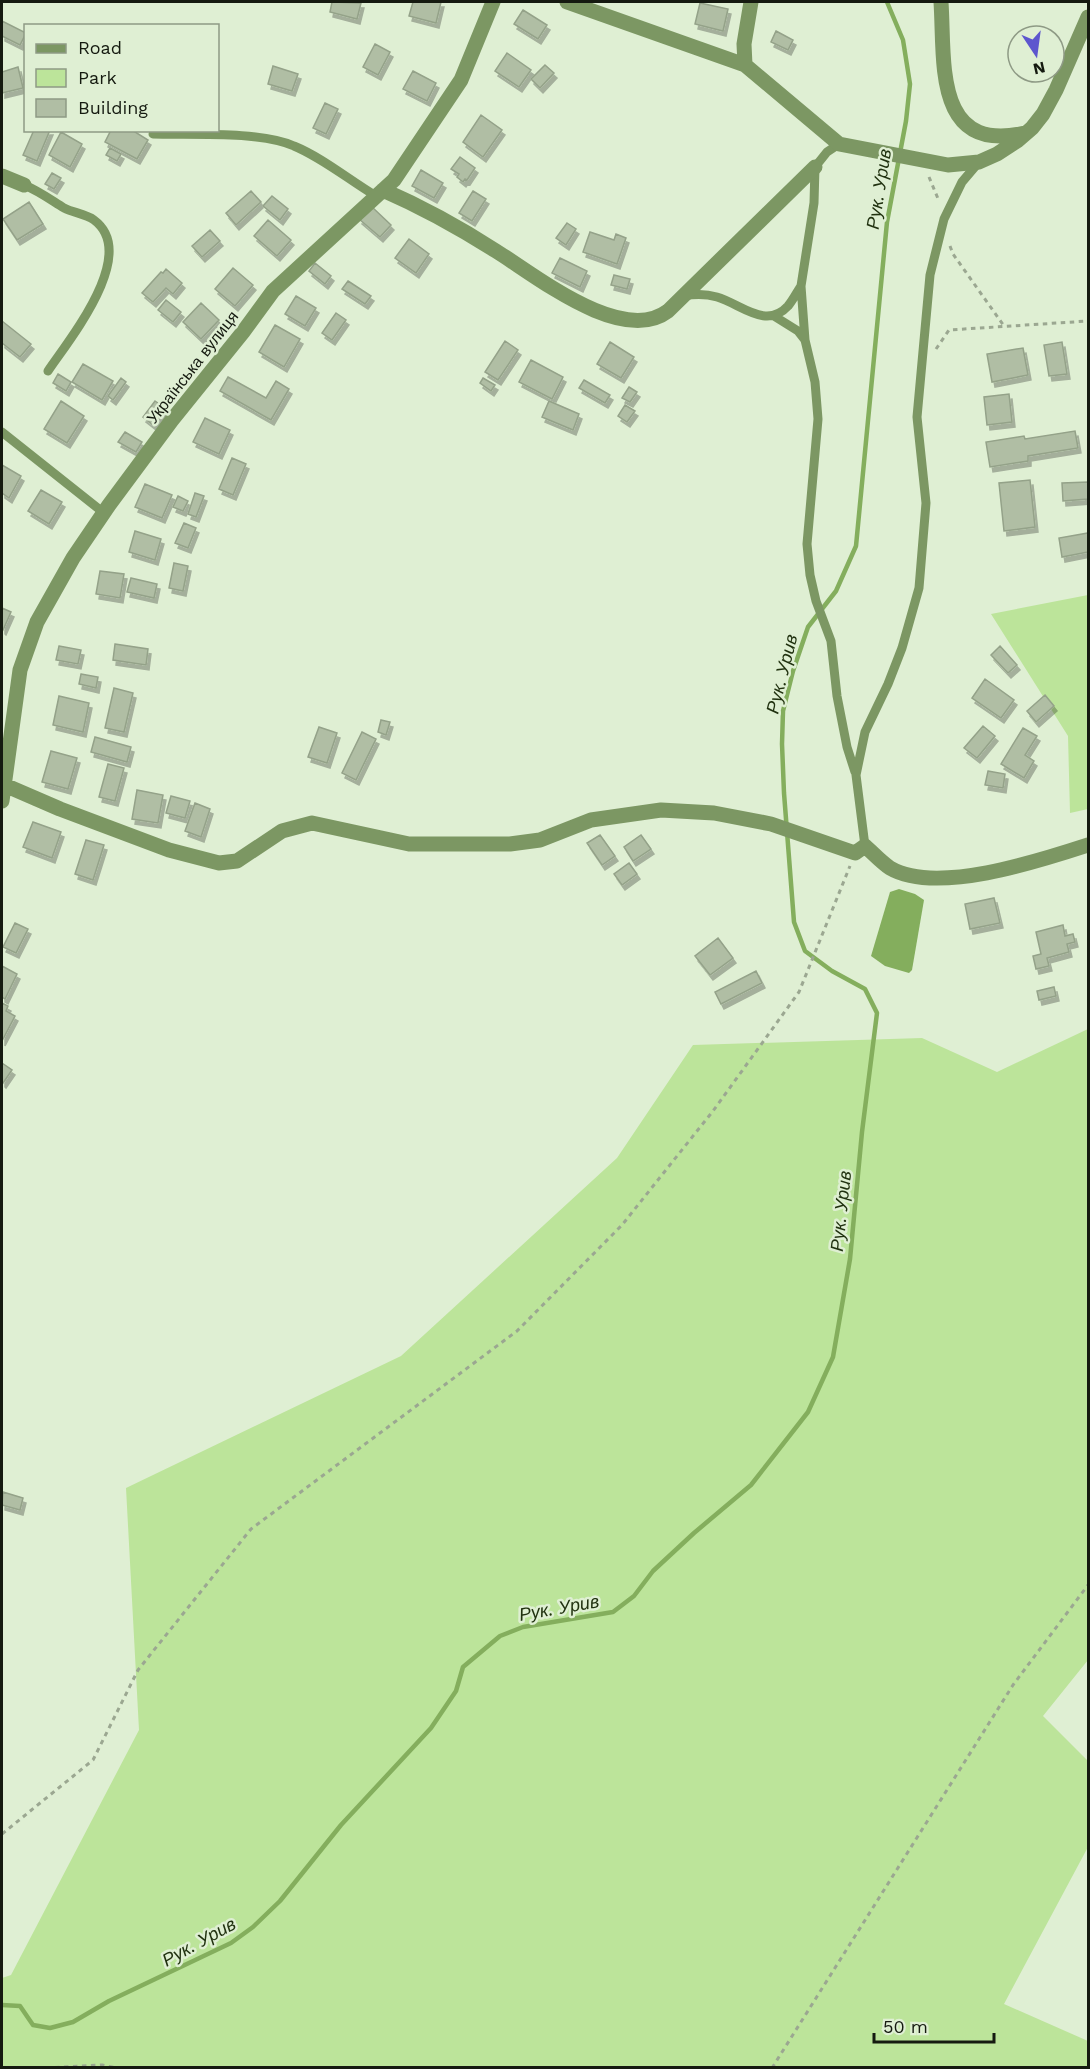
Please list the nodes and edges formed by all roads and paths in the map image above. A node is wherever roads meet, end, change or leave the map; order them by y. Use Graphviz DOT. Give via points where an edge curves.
graph roads {
  1 [pos="493,2"];
  2 [pos="567,2"];
  3 [pos="751,2"];
  4 [pos="941,2"];
  5 [pos="1089,17"];
  6 [pos="745,65"];
  7 [pos="1028,132"];
  8 [pos="153,134"];
  9 [pos="839,144"];
  10 [pos="916,159"];
  11 [pos="979,162"];
  12 [pos="815,167"];
  13 [pos="2,176"];
  14 [pos="24,185"];
  15 [pos="380,193"];
  16 [pos="944,219"];
  17 [pos="950,244"];
  18 [pos="801,286"];
  19 [pos="684,297"];
  20 [pos="774,316"];
  21 [pos="1089,321"];
  22 [pos="1004,326"];
  23 [pos="805,340"];
  24 [pos="48,371"];
  25 [pos="920,373"];
  26 [pos="2,432"];
  27 [pos="104,513"];
  28 [pos="856,775"];
  29 [pos="3,784"];
  30 [pos="2,801"];
  31 [pos="1089,845"];
  32 [pos="860,850"];
  33 [pos="1089,1585"];
  34 [pos="2,1834"];
  35 [pos="46,2067"];
  36 [pos="117,2067"];
  37 [pos="772,2067"];
  1 -- 15 [label="street, Українська вулиця" via="461,80 394,180"];
  2 -- 6 [label="street"];
  3 -- 6 [label="street"];
  4 -- 7 [label="street" via="944,69 960,117 983,135 1002,137"];
  5 -- 7 [label="street" via="1043,114"];
  6 -- 9 [label="street"];
  7 -- 11 [label="street"];
  8 -- 15 [label="lane" via="260,138 292,145"];
  9 -- 10 [label="street"];
  9 -- 12 [label="lane"];
  10 -- 11 [label="street" via="948,165"];
  10 -- 16 [label="path" via="938,195"];
  11 -- 16 [label="lane" via="962,182"];
  12 -- 18 [label="lane" via="814,203"];
  12 -- 19 [label="street"];
  13 -- 14 [label="street"];
  14 -- 24 [label="lane" via="95,221 108,244 105,278 96,300"];
  15 -- 19 [label="street" via="440,217 567,298 593,310 649,321 659,318"];
  15 -- 27 [label="street, Українська вулиця" via="273,291"];
  16 -- 25 [label="lane" via="930,275"];
  17 -- 22 [label="path"];
  18 -- 20 [label="lane" via="788,306"];
  18 -- 23 [label="lane"];
  19 -- 20 [label="lane" via="716,297 755,315"];
  20 -- 23 [label="lane"];
  21 -- 22 [label="path"];
  22 -- 25 [label="path" via="949,330"];
  23 -- 28 [label="lane" via="815,382 818,419 807,544 810,575 831,641 837,696"];
  25 -- 28 [label="lane" via="916,417 926,502 919,588 902,648 865,732"];
  26 -- 27 [label="lane"];
  27 -- 29 [label="street, Українська вулиця" via="37,622 20,670"];
  28 -- 32 [label="lane"];
  29 -- 30 [label="street, Українська вулиця"];
  29 -- 32 [label="street" via="169,850 219,863 237,861 282,831 312,823 410,844 510,844 540,840 591,820 661,810 714,813 771,824"];
  31 -- 32 [label="street" via="960,878 921,877 890,868"];
  32 -- 34 [label="path" via="799,992 713,1111 622,1225 517,1331 251,1529 138,1670 93,1760"];
  33 -- 37 [label="path" via="1014,1685"];
  35 -- 36 [label="path"];
}
